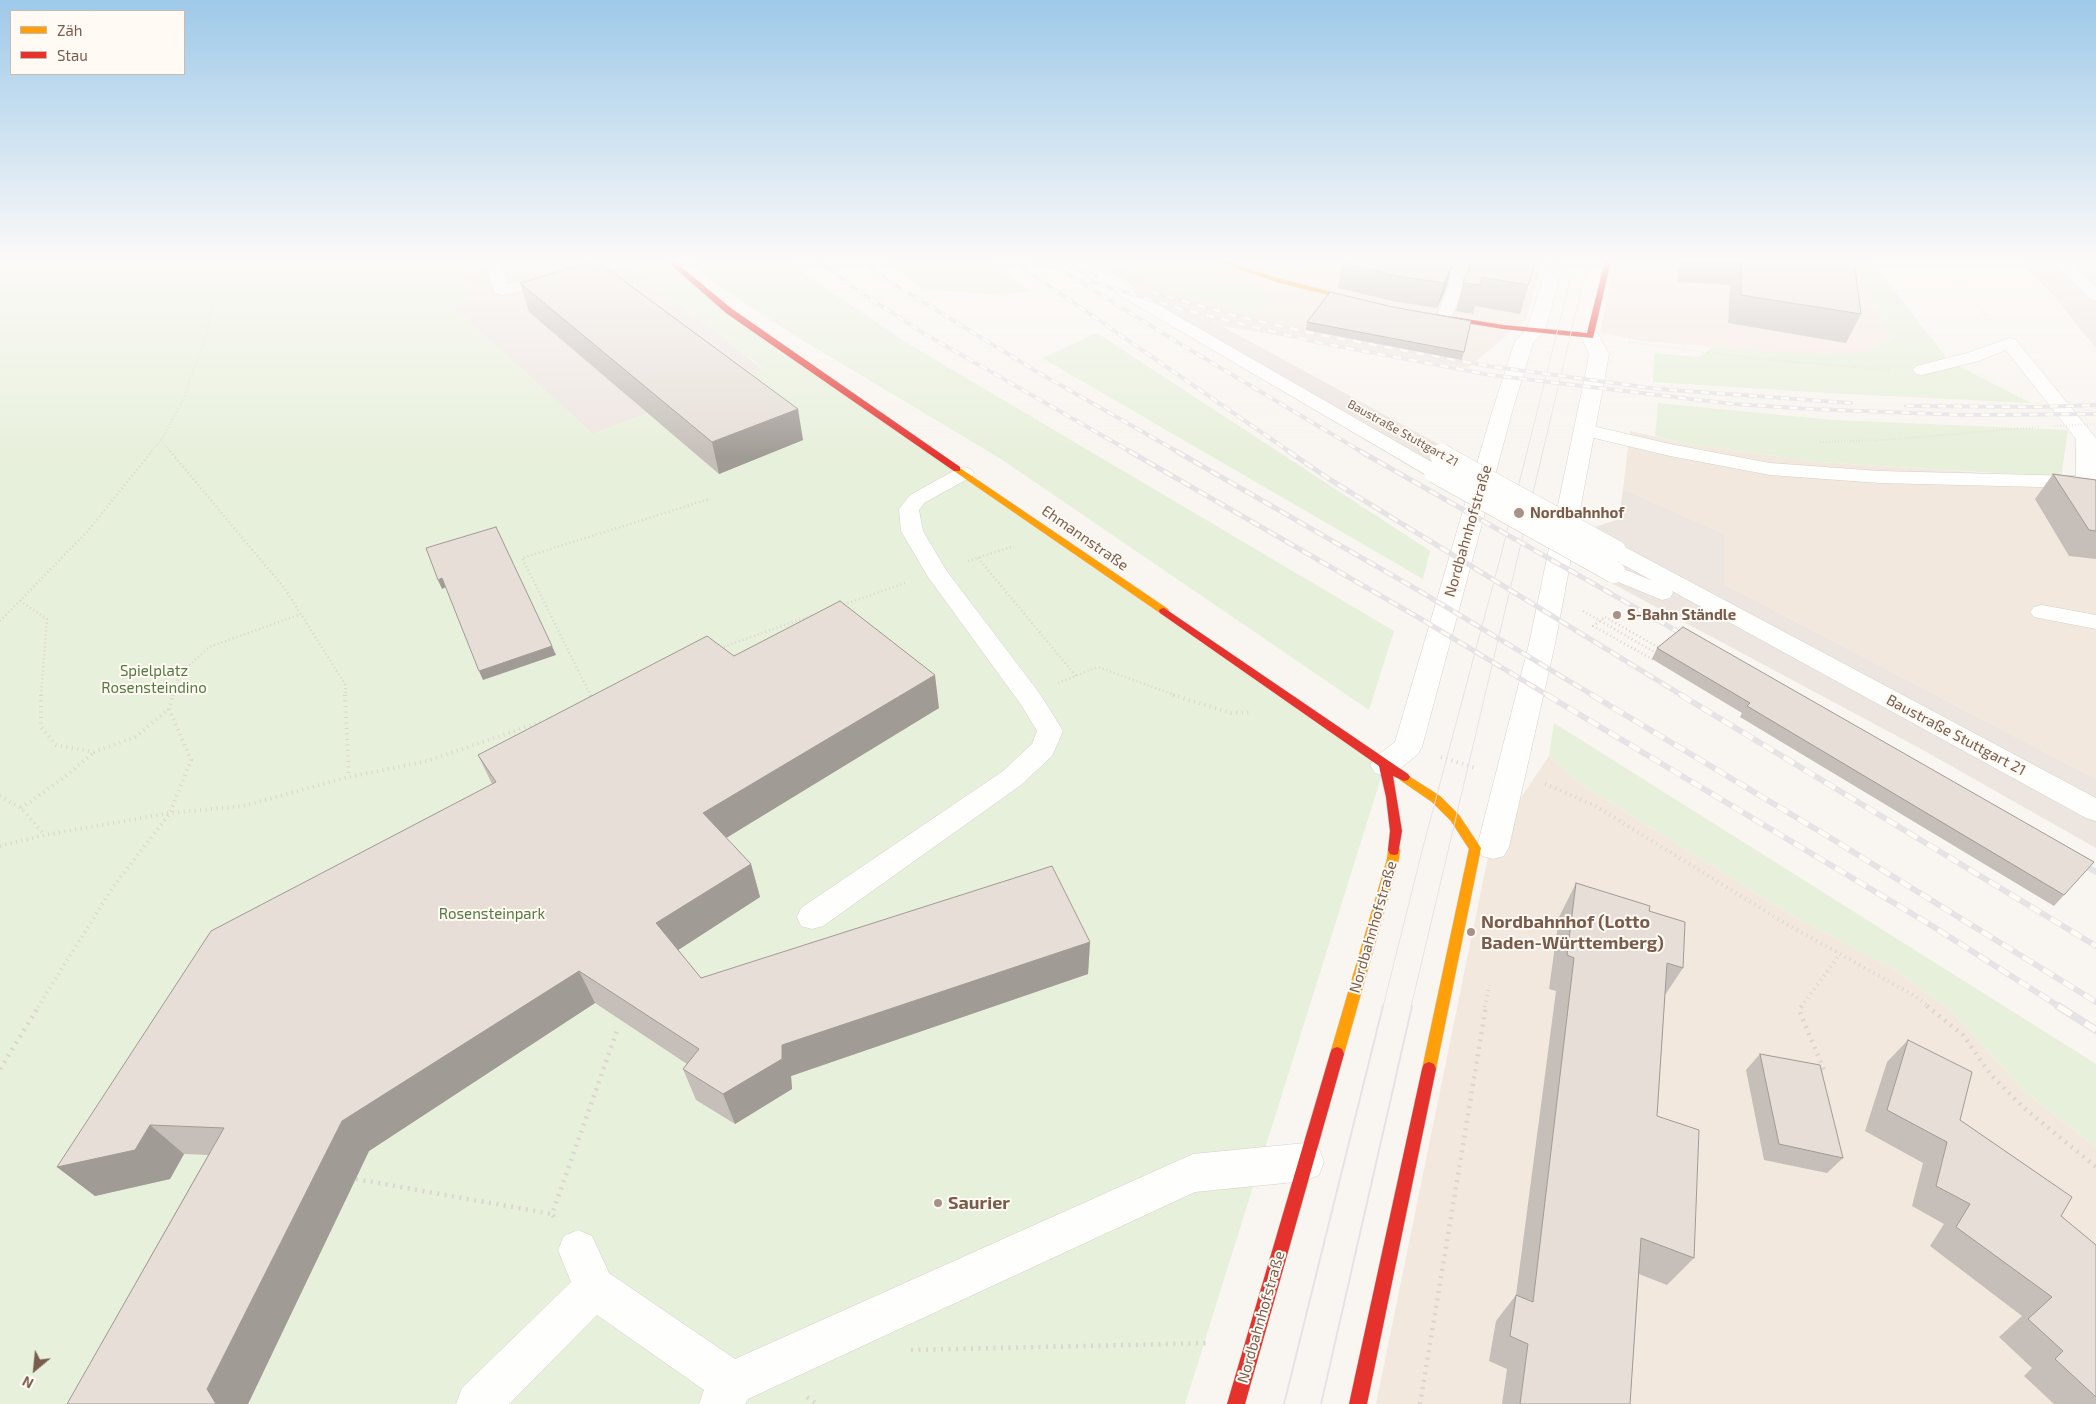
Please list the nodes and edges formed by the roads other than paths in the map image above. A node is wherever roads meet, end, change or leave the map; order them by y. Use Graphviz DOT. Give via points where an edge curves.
graph roads {
  1 [pos="751,327"];
  2 [pos="1184,327"];
  3 [pos="1208,327"];
  4 [pos="1507,327"];
  5 [pos="1537,327"];
  6 [pos="1592,327"];
  7 [pos="1536,331"];
  8 [pos="1590,336"];
  9 [pos="1922,370"];
  10 [pos="1584,430"];
  11 [pos="1438,463"];
  12 [pos="964,473"];
  13 [pos="2091,486"];
  14 [pos="2042,612"];
  15 [pos="2096,622"];
  16 [pos="1385,765"];
  17 [pos="2096,811"];
  18 [pos="1484,848"];
  19 [pos="812,917"];
  20 [pos="1305,1162"];
  21 [pos="578,1250"];
  22 [pos="594,1288"];
  23 [pos="727,1394"];
  24 [pos="478,1404"];
  25 [pos="1236,1404"];
  26 [pos="1358,1404"];
  1 -- 12 [label="street, Ehmannstraße"];
  2 -- 11 [label="lane, Baustraße Stuttgart 21"];
  3 -- 11 [label="lane, Baustraße Stuttgart 21"];
  4 -- 7 [label="street"];
  5 -- 7 [label="street, Nordbahnhofstraße"];
  6 -- 8 [label="street"];
  7 -- 8 [label="street"];
  7 -- 16 [label="street, Nordbahnhofstraße" via="1524,341 1519,357 1408,747"];
  8 -- 10 [label="street" via="1598,354"];
  9 -- 13 [label="lane" via="1974,358 2009,343 2086,438"];
  10 -- 13 [label="lane" via="1770,469"];
  10 -- 18 [label="street" via="1542,644 1511,774"];
  11 -- 17 [label="lane, Baustraße Stuttgart 21, bridge" via="1614,562 1816,660"];
  12 -- 16 [label="street, Ehmannstraße"];
  12 -- 19 [label="lane" via="917,499 909,509 908,519 936,572 1050,731 1043,749 1012,778"];
  14 -- 15 [label="lane"];
  16 -- 18 [label="street, Ehmannstraße" via="1436,799"];
  16 -- 20 [label="street, Nordbahnhofstraße" via="1396,831 1393,859"];
  18 -- 26 [label="street"];
  20 -- 23 [label="street" via="1193,1173"];
  20 -- 25 [label="street, Nordbahnhofstraße"];
  21 -- 22 [label="street"];
  22 -- 23 [label="street"];
  22 -- 24 [label="street"];
}
